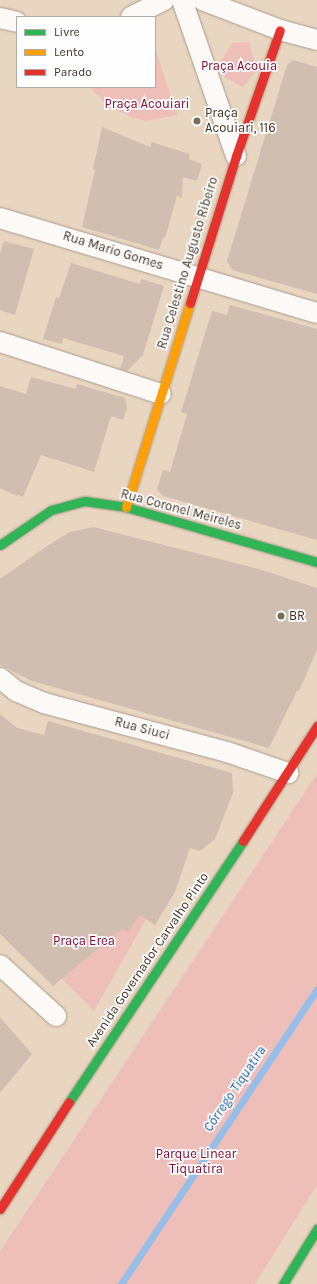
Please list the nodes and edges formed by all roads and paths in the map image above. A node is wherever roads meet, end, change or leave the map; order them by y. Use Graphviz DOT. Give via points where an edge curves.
graph roads {
  1 [pos="164,0"];
  2 [pos="182,0"];
  3 [pos="202,0"];
  4 [pos="133,16"];
  5 [pos="0,18"];
  6 [pos="16,22"];
  7 [pos="280,30"];
  8 [pos="317,40"];
  9 [pos="236,156"];
  10 [pos="0,218"];
  11 [pos="197,277"];
  12 [pos="317,313"];
  13 [pos="0,342"];
  14 [pos="161,394"];
  15 [pos="126,507"];
  16 [pos="0,545"];
  17 [pos="317,562"];
  18 [pos="0,678"];
  19 [pos="317,726"];
  20 [pos="288,773"];
  21 [pos="0,965"];
  22 [pos="56,1016"];
  23 [pos="0,1208"];
  24 [pos="317,1230"];
  25 [pos="283,1284"];
  1 -- 4 [label="street"];
  2 -- 9 [label="street"];
  3 -- 7 [label="street"];
  5 -- 6 [label="street"];
  7 -- 8 [label="street"];
  7 -- 9 [label="street, Rua Celestino Augusto Ribeiro"];
  9 -- 11 [label="street, Rua Celestino Augusto Ribeiro"];
  10 -- 11 [label="street, Rua Mario Gomes"];
  11 -- 12 [label="street, Rua Mario Gomes"];
  11 -- 14 [label="street, Rua Celestino Augusto Ribeiro"];
  13 -- 14 [label="street"];
  14 -- 15 [label="street, Rua Celestino Augusto Ribeiro"];
  15 -- 16 [label="street, Rua Coronel Meireles" via="85,501 51,510"];
  15 -- 17 [label="street, Rua Coronel Meireles"];
  18 -- 20 [label="street, Rua Siuci" via="16,690 44,703 227,752"];
  19 -- 20 [label="street, Avenida Governador Carvalho Pinto"];
  20 -- 23 [label="street, Avenida Governador Carvalho Pinto"];
  21 -- 22 [label="street"];
  24 -- 25 [label="street"];
}
